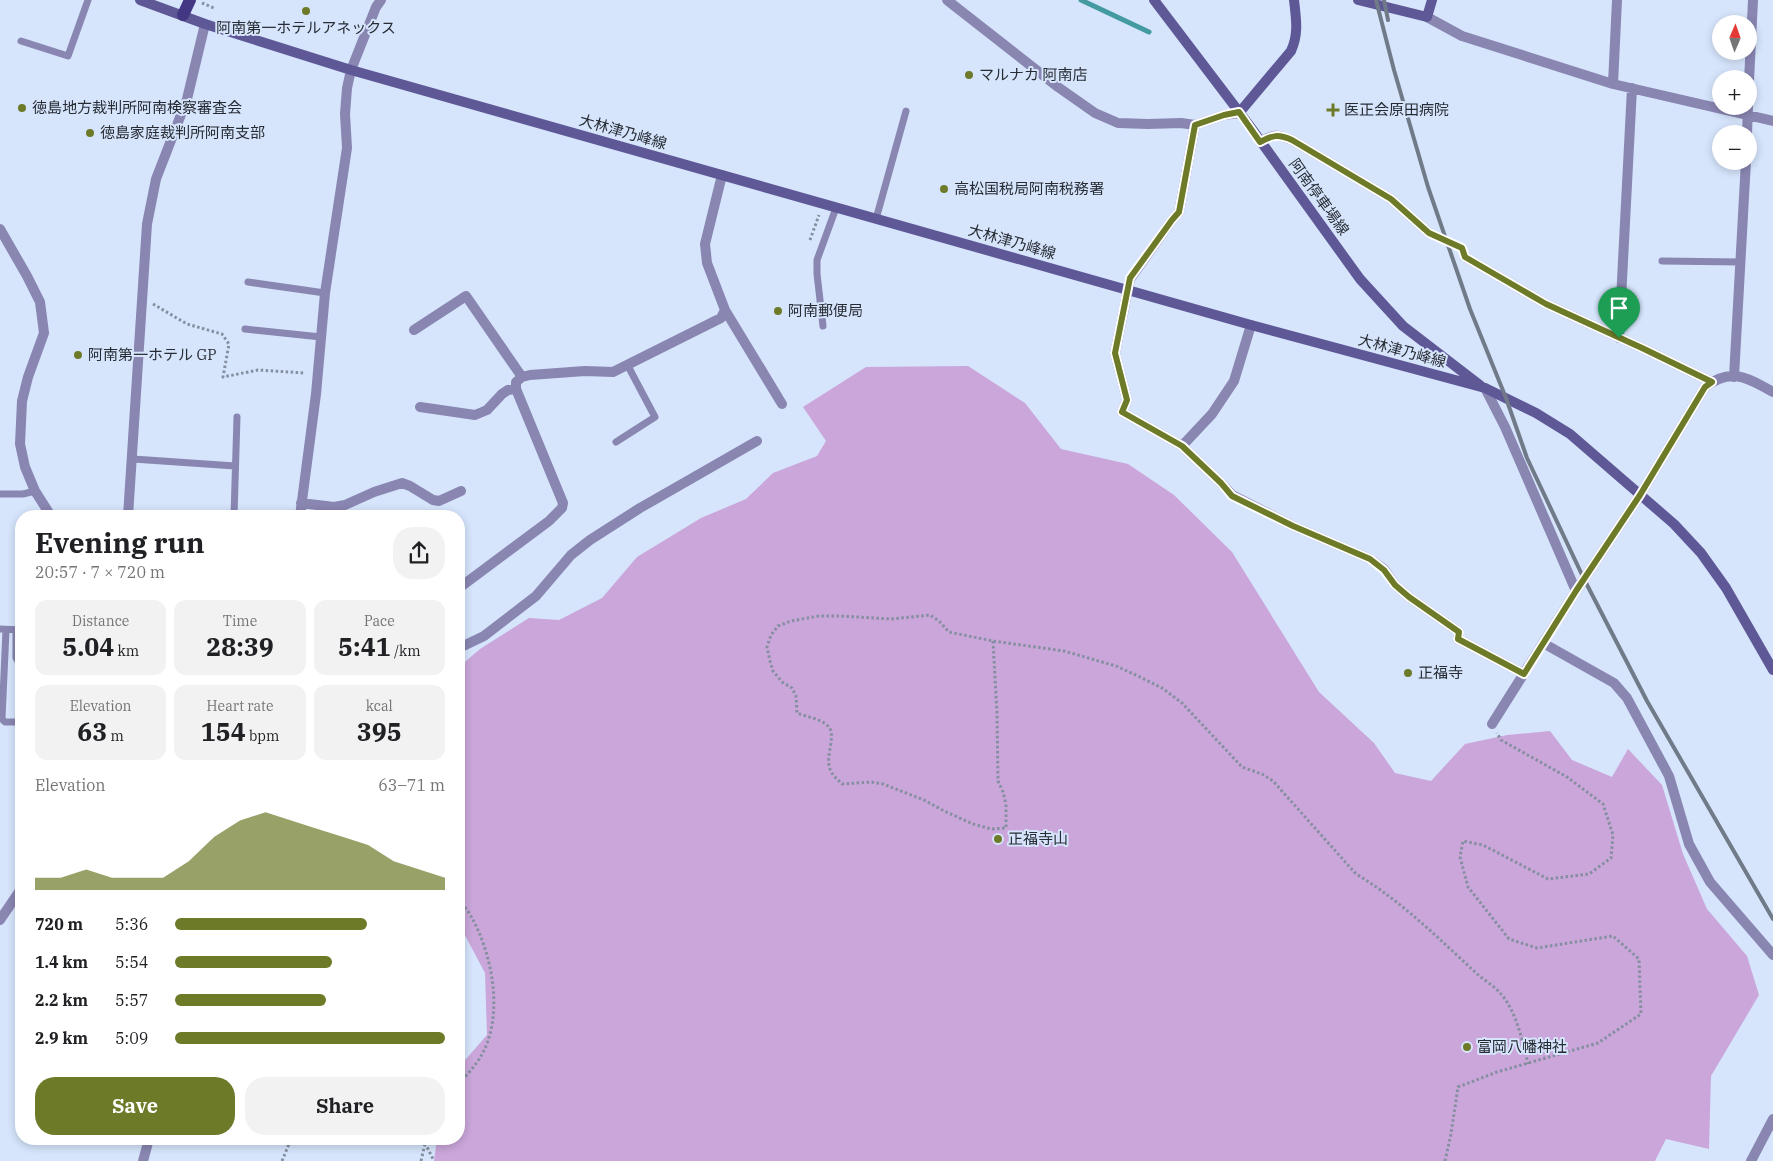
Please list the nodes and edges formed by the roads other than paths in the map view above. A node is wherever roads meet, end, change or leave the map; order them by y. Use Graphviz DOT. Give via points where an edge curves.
graph roads {
  1 [pos="88,0"];
  2 [pos="140,0"];
  3 [pos="190,0"];
  4 [pos="381,0"];
  5 [pos="947,0"];
  6 [pos="1154,0"];
  7 [pos="1297,0"];
  8 [pos="1358,0"];
  9 [pos="1432,0"];
  10 [pos="1616,0"];
  11 [pos="1753,0"];
  12 [pos="183,15"];
  13 [pos="1427,17"];
  14 [pos="205,24"];
  15 [pos="21,41"];
  16 [pos="351,70"];
  17 [pos="1750,70"];
  18 [pos="1613,84"];
  19 [pos="1632,88"];
  20 [pos="1712,104"];
  21 [pos="906,111"];
  22 [pos="1239,112"];
  23 [pos="1757,115"];
  24 [pos="1773,121"];
  25 [pos="1195,125"];
  26 [pos="1260,142"];
  27 [pos="1745,170"];
  28 [pos="722,175"];
  29 [pos="836,208"];
  30 [pos="876,219"];
  31 [pos="0,228"];
  32 [pos="1429,233"];
  33 [pos="1465,257"];
  34 [pos="1662,261"];
  35 [pos="1740,262"];
  36 [pos="248,282"];
  37 [pos="1128,290"];
  38 [pos="325,293"];
  39 [pos="725,310"];
  40 [pos="1251,325"];
  41 [pos="823,326"];
  42 [pos="245,329"];
  43 [pos="414,330"];
  44 [pos="321,337"];
  45 [pos="1619,338"];
  46 [pos="628,366"];
  47 [pos="522,377"];
  48 [pos="1734,377"];
  49 [pos="1712,382"];
  50 [pos="1485,388"];
  51 [pos="516,389"];
  52 [pos="1773,392"];
  53 [pos="782,404"];
  54 [pos="420,408"];
  55 [pos="237,417"];
  56 [pos="758,441"];
  57 [pos="616,442"];
  58 [pos="1182,446"];
  59 [pos="133,459"];
  60 [pos="235,466"];
  61 [pos="35,491"];
  62 [pos="461,491"];
  63 [pos="0,494"];
  64 [pos="1640,495"];
  65 [pos="302,503"];
  66 [pos="47,510"];
  67 [pos="129,510"];
  68 [pos="234,510"];
  69 [pos="301,510"];
  70 [pos="465,584"];
  71 [pos="1576,591"];
  72 [pos="3,629"];
  73 [pos="1543,642"];
  74 [pos="465,645"];
  75 [pos="1773,670"];
  76 [pos="1524,674"];
  77 [pos="15,722"];
  78 [pos="1492,724"];
  79 [pos="15,898"];
  80 [pos="0,920"];
  81 [pos="1773,955"];
  82 [pos="1773,1119"];
  83 [pos="1770,1131"];
  84 [pos="147,1145"];
  85 [pos="142,1161"];
  86 [pos="1750,1161"];
  1 -- 15 [label="lane" via="68,56"];
  2 -- 12 [label="main road, 大林津乃峰線"];
  3 -- 12 [label="main road"];
  4 -- 16 [label="street"];
  5 -- 25 [label="street" via="1095,113 1118,123"];
  6 -- 22 [label="main road, 阿南停車場線"];
  7 -- 22 [label="main road" via="1297,29 1293,46"];
  8 -- 13 [label="main road"];
  9 -- 13 [label="main road"];
  10 -- 18 [label="street"];
  11 -- 17 [label="street"];
  12 -- 14 [label="main road, 大林津乃峰線"];
  13 -- 18 [label="street" via="1462,36"];
  14 -- 16 [label="main road, 大林津乃峰線"];
  14 -- 59 [label="street" via="187,99 156,178 147,224"];
  16 -- 28 [label="main road, 大林津乃峰線"];
  16 -- 38 [label="street" via="345,114 347,148"];
  18 -- 19 [label="street"];
  19 -- 20 [label="street"];
  19 -- 45 [label="street"];
  21 -- 30 [label="lane"];
  22 -- 25 [label="street"];
  22 -- 26 [label="main road, 阿南停車場線"];
  23 -- 24 [label="street"];
  25 -- 37 [label="street" via="1179,212 1134,271"];
  26 -- 32 [label="street" via="1280,135 1292,140 1391,199"];
  26 -- 50 [label="main road, 阿南停車場線" via="1372,293 1403,326"];
  27 -- 35 [label="street"];
  28 -- 29 [label="main road, 大林津乃峰線"];
  28 -- 39 [label="street" via="705,252"];
  29 -- 30 [label="main road, 大林津乃峰線"];
  29 -- 41 [label="lane" via="817,260"];
  30 -- 37 [label="main road, 大林津乃峰線"];
  31 -- 61 [label="street" via="40,302 44,333 22,401 20,444"];
  33 -- 45 [label="street" via="1546,304"];
  34 -- 35 [label="lane"];
  35 -- 48 [label="street"];
  36 -- 38 [label="lane"];
  37 -- 40 [label="main road, 大林津乃峰線"];
  37 -- 58 [label="street" via="1115,353 1127,400 1122,412"];
  38 -- 44 [label="street"];
  39 -- 46 [label="street" via="721,318"];
  39 -- 53 [label="street"];
  40 -- 50 [label="main road, 大林津乃峰線"];
  40 -- 58 [label="street" via="1234,381 1212,414"];
  42 -- 44 [label="lane"];
  43 -- 47 [label="street" via="466,296"];
  44 -- 65 [label="street"];
  45 -- 49 [label="street"];
  46 -- 47 [label="street" via="607,373 585,371"];
  46 -- 57 [label="lane" via="655,417"];
  47 -- 51 [label="street" via="516,382"];
  48 -- 49 [label="street"];
  48 -- 52 [label="street" via="1747,378"];
  49 -- 64 [label="street" via="1705,387"];
  50 -- 64 [label="main road, 大林津乃峰線" via="1570,434"];
  50 -- 71 [label="street"];
  51 -- 54 [label="street" via="508,390 487,410 475,415"];
  51 -- 70 [label="street" via="563,502 562,508"];
  55 -- 60 [label="lane"];
  56 -- 74 [label="street" via="590,540 570,555 536,596 484,636"];
  58 -- 76 [label="street" via="1232,496 1370,559 1409,597 1459,632 1458,639"];
  59 -- 60 [label="lane"];
  59 -- 67 [label="street"];
  60 -- 68 [label="lane"];
  61 -- 63 [label="lane"];
  61 -- 66 [label="street"];
  62 -- 65 [label="street" via="440,501 432,500 402,483 345,505 334,507"];
  64 -- 71 [label="street"];
  64 -- 75 [label="main road, 大林津乃峰線" via="1701,553 1726,588"];
  65 -- 69 [label="street"];
  71 -- 73 [label="street"];
  72 -- 77 [label="lane" via="2,719"];
  73 -- 76 [label="street"];
  73 -- 81 [label="street" via="1614,683 1628,698 1670,776 1689,844 1710,882"];
  76 -- 78 [label="street"];
  79 -- 80 [label="street"];
  82 -- 83 [label="street"];
  83 -- 86 [label="street"];
  84 -- 85 [label="street"];
}
